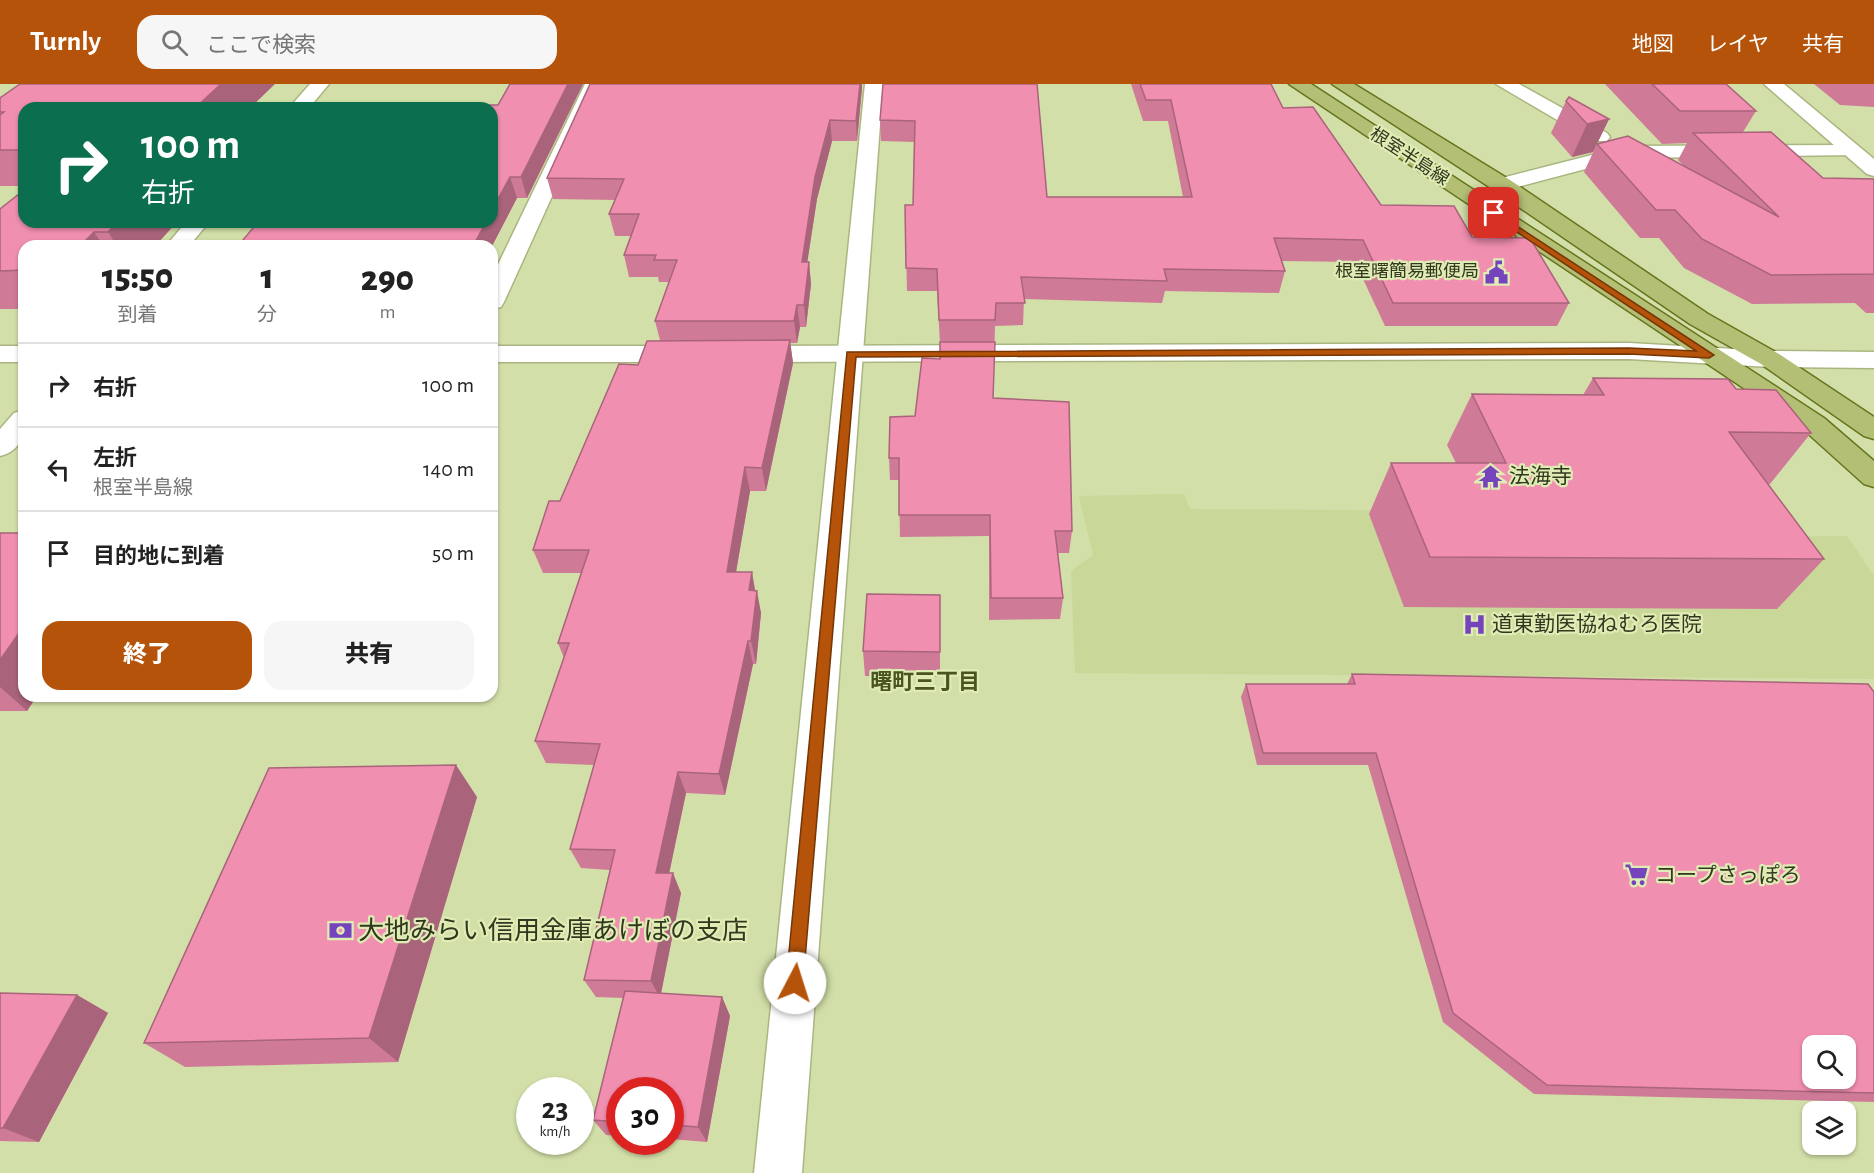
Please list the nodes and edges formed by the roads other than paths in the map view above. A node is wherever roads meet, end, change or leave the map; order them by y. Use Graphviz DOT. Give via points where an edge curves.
graph roads {
  1 [pos="320,84"];
  2 [pos="594,84"];
  3 [pos="874,84"];
  4 [pos="1298,84"];
  5 [pos="1341,84"];
  6 [pos="1505,84"];
  7 [pos="1773,84"];
  8 [pos="304,102"];
  9 [pos="1851,151"];
  10 [pos="1627,152"];
  11 [pos="1874,170"];
  12 [pos="1502,185"];
  13 [pos="193,228"];
  14 [pos="182,240"];
  15 [pos="498,289"];
  16 [pos="0,354"];
  17 [pos="18,354"];
  18 [pos="498,354"];
  19 [pos="850,354"];
  20 [pos="1709,355"];
  21 [pos="1770,359"];
  22 [pos="1874,360"];
  23 [pos="18,426"];
  24 [pos="1874,430"];
  25 [pos="0,447"];
  26 [pos="1874,477"];
  27 [pos="778,1173"];
  1 -- 8 [label="street"];
  2 -- 15 [label="street"];
  3 -- 19 [label="street"];
  4 -- 20 [label="main road, 根室半島線"];
  5 -- 12 [label="main road, 根室半島線"];
  6 -- 10 [label="street"];
  7 -- 9 [label="street"];
  9 -- 10 [label="street"];
  9 -- 11 [label="street"];
  10 -- 12 [label="street"];
  12 -- 21 [label="main road, 根室半島線" via="1699,319"];
  13 -- 14 [label="street"];
  16 -- 17 [label="street"];
  18 -- 19 [label="street"];
  19 -- 20 [label="street" via="1629,351"];
  19 -- 27 [label="street"];
  20 -- 21 [label="street"];
  20 -- 26 [label="main road, 根室半島線" via="1814,424"];
  21 -- 22 [label="street"];
  21 -- 24 [label="main road, 根室半島線"];
  23 -- 25 [label="street"];
}
